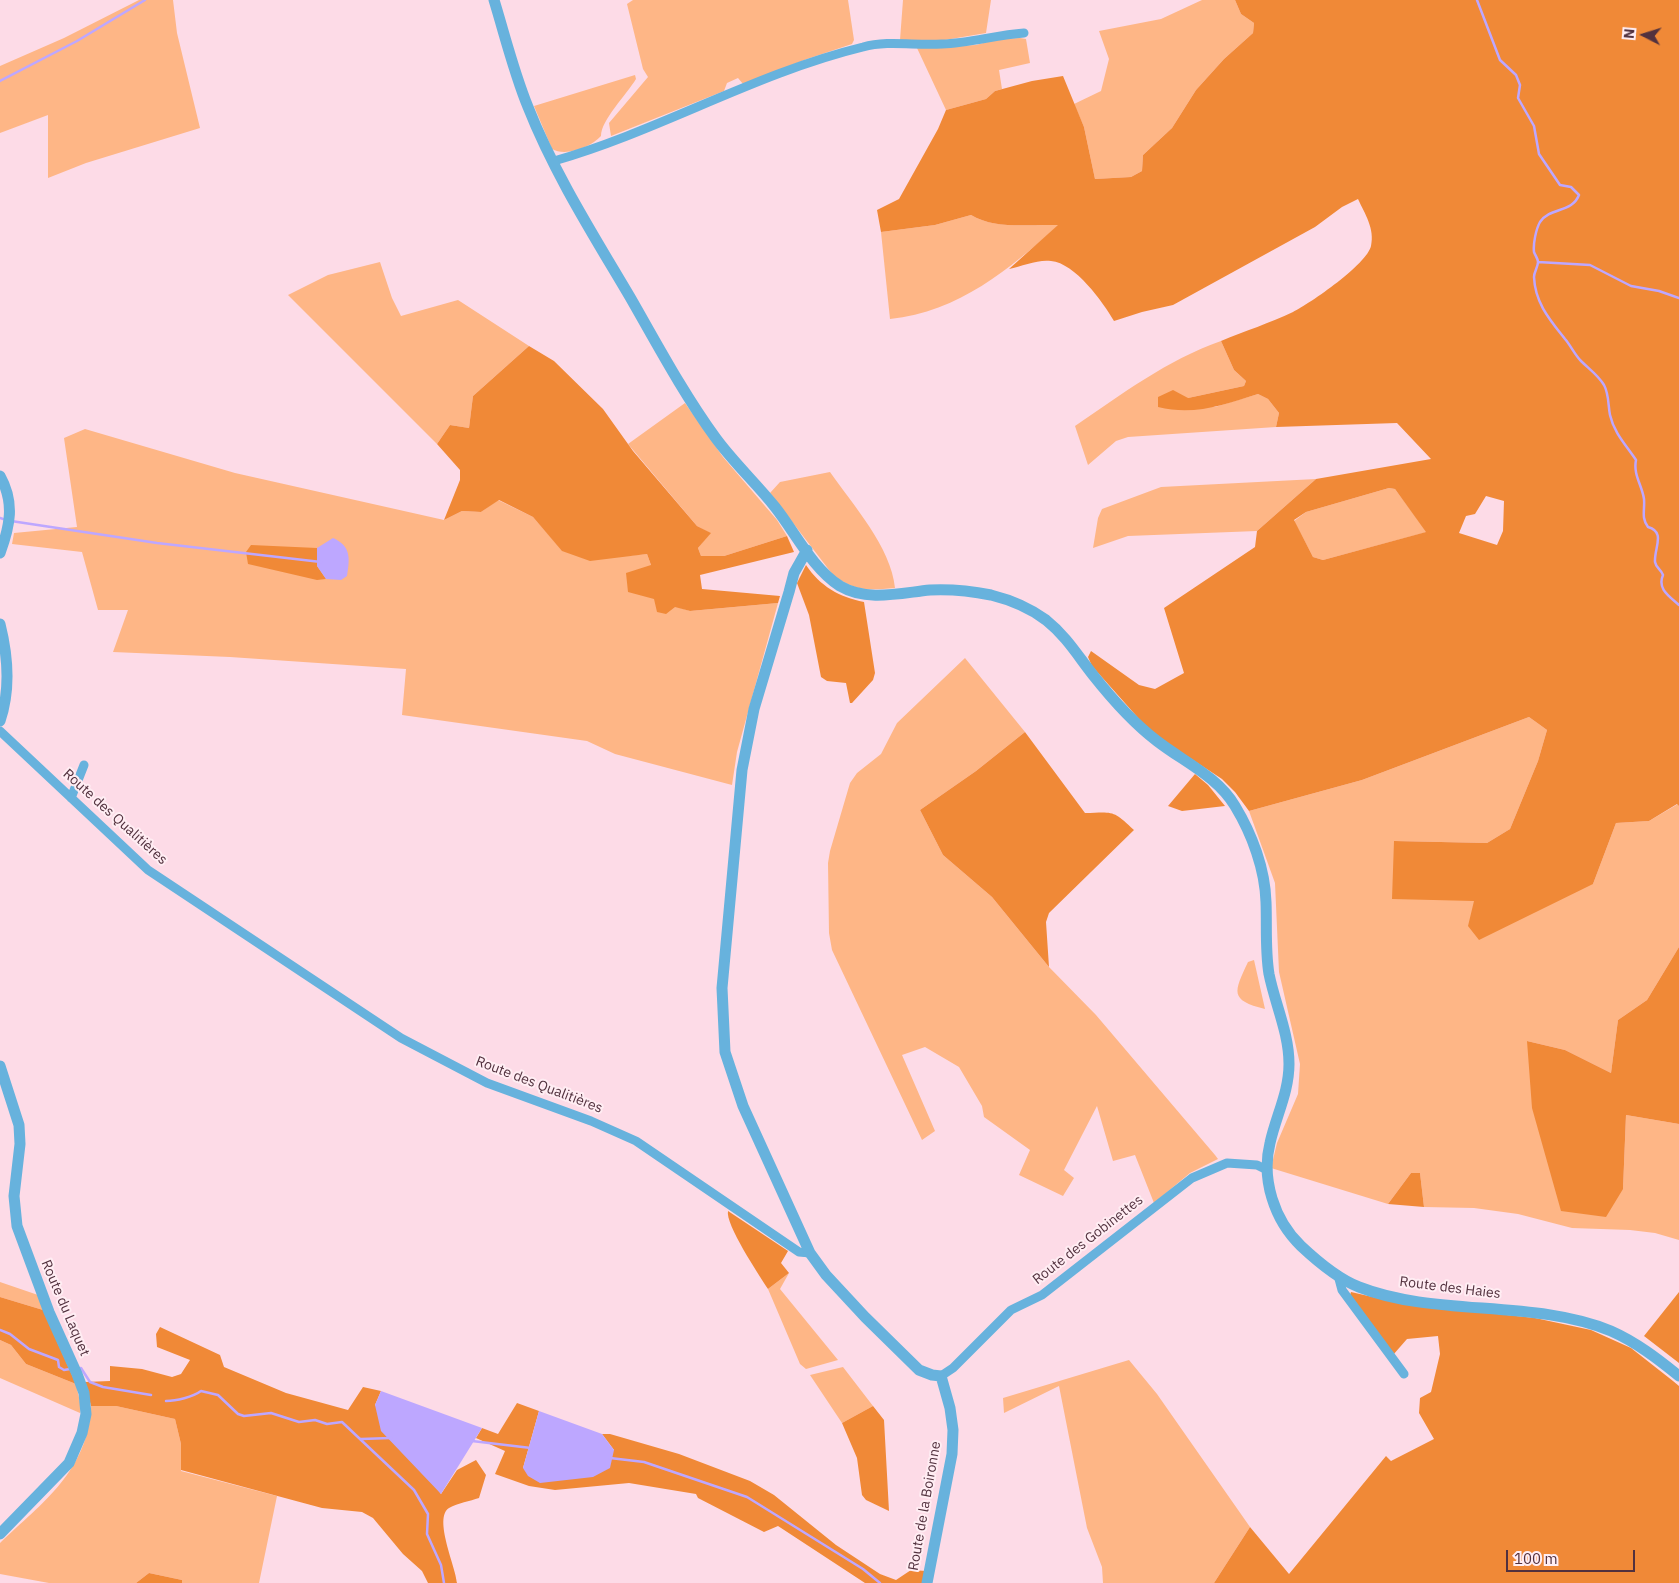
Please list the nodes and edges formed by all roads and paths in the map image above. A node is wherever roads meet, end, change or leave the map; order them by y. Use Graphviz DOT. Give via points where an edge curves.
graph roads {
  1 [pos="494,0"];
  2 [pos="1024,33"];
  3 [pos="554,161"];
  4 [pos="0,476"];
  5 [pos="807,550"];
  6 [pos="0,553"];
  7 [pos="1,629"];
  8 [pos="3,704"];
  9 [pos="0,721"];
  10 [pos="0,731"];
  11 [pos="84,764"];
  12 [pos="71,798"];
  13 [pos="0,1066"];
  14 [pos="1266,1170"];
  15 [pos="810,1253"];
  16 [pos="1338,1276"];
  17 [pos="1404,1374"];
  18 [pos="941,1376"];
  19 [pos="1679,1376"];
  20 [pos="0,1534"];
  21 [pos="927,1583"];
  1 -- 3 [label="street" via="524,97"];
  2 -- 3 [label="street" via="943,44 863,46 771,77"];
  3 -- 5 [label="street" via="616,274 702,418 721,446 784,518"];
  4 -- 6 [label="street" via="10,508 9,527"];
  5 -- 14 [label="street" via="831,580 853,592 878,595 962,590 998,597 1027,608 1062,635 1116,703 1140,727 1210,778 1228,796 1246,825 1261,866 1266,897 1268,966 1288,1050 1287,1087 1271,1137"];
  5 -- 15 [label="street" via="794,573 748,739 736,819 722,1008 724,1046 735,1084"];
  7 -- 8 [label="street" via="7,668"];
  8 -- 9 [label="street"];
  10 -- 12 [label="street, Route des Qualitières"];
  11 -- 12 [label="street"];
  12 -- 15 [label="street, Route des Qualitières" via="148,870 401,1038 487,1083 624,1134 799,1252"];
  13 -- 20 [label="street, Route du Laquet" via="19,1125 14,1196 17,1226 84,1393 86,1414 74,1452 62,1472"];
  14 -- 16 [label="street, Route des Haies" via="1275,1209 1287,1230 1305,1250"];
  14 -- 18 [label="street, Route des Gobinettes" via="1257,1165 1227,1163 1192,1178 1042,1295 1011,1310"];
  15 -- 18 [label="street" via="858,1310 919,1370"];
  16 -- 17 [label="street" via="1342,1290"];
  16 -- 19 [label="street, Route des Haies" via="1362,1289 1390,1296 1586,1323 1633,1343"];
  18 -- 21 [label="street, Route de la Boironne" via="950,1408 953,1438"];
}
